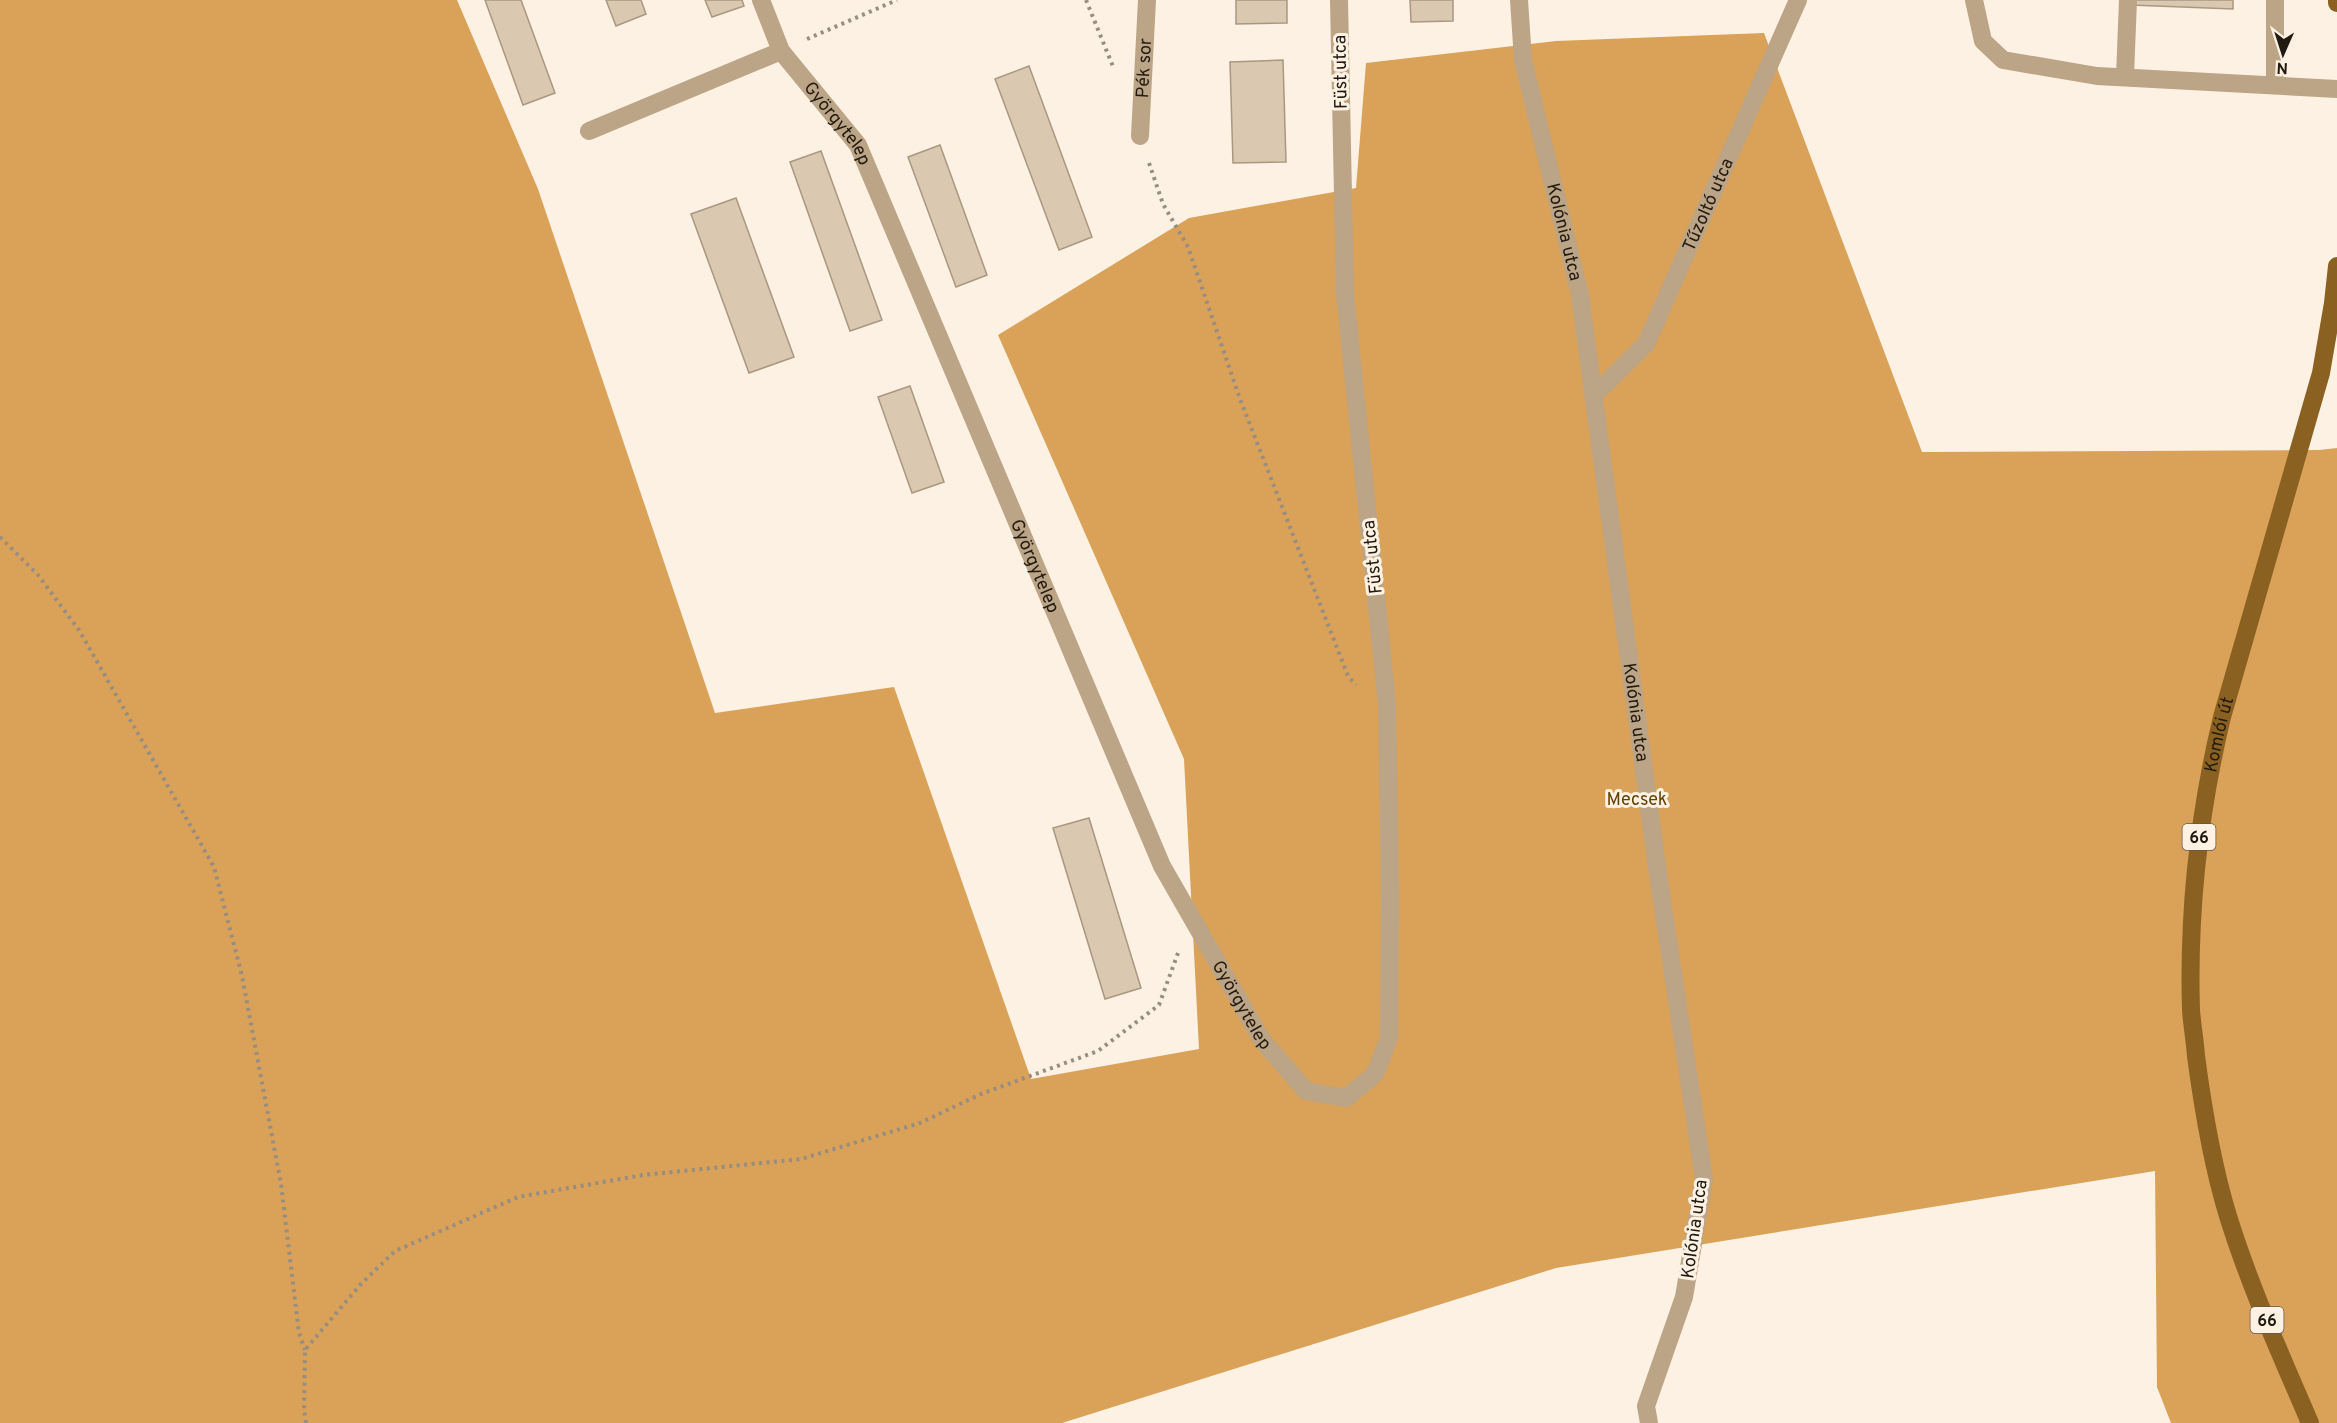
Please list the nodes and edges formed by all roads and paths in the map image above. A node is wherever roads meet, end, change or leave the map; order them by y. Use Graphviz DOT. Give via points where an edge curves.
graph roads {
  1 [pos="761,0"];
  2 [pos="897,0"];
  3 [pos="1147,0"];
  4 [pos="1339,0"];
  5 [pos="1519,0"];
  6 [pos="1798,0"];
  7 [pos="1974,0"];
  8 [pos="2128,0"];
  9 [pos="2275,0"];
  10 [pos="781,51"];
  11 [pos="2125,76"];
  12 [pos="2275,84"];
  13 [pos="2337,89"];
  14 [pos="590,131"];
  15 [pos="1140,136"];
  16 [pos="2337,266"];
  17 [pos="1595,394"];
  18 [pos="0,537"];
  19 [pos="1388,722"];
  20 [pos="1178,947"];
  21 [pos="1346,1098"];
  22 [pos="305,1350"];
  23 [pos="306,1423"];
  24 [pos="1649,1423"];
  25 [pos="2310,1423"];
  1 -- 10 [label="street, Györgytelep"];
  2 -- 10 [label="path"];
  3 -- 15 [label="street, Pék sor"];
  4 -- 19 [label="street, Füst utca" via="1345,293"];
  5 -- 17 [label="street, Kolónia utca" via="1523,60 1581,295"];
  6 -- 17 [label="street, Tűzoltó utca" via="1646,344"];
  7 -- 11 [label="street" via="1983,41 2002,60 2097,76"];
  8 -- 11 [label="street"];
  9 -- 12 [label="street"];
  10 -- 14 [label="street"];
  10 -- 21 [label="street, Györgytelep" via="858,145 1162,866 1180,900 1262,1040 1306,1091"];
  11 -- 12 [label="street"];
  12 -- 13 [label="street"];
  15 -- 19 [label="path" via="1163,204 1188,247 1240,399 1348,676"];
  16 -- 25 [label="main road, Komlói út / 66" via="2321,373 2210,770 2198,841 2191,1012 2203,1108 2228,1215"];
  17 -- 24 [label="street, Kolónia utca" via="1658,874 1704,1179 1684,1297 1646,1406"];
  18 -- 22 [label="path" via="38,575 79,630 214,867 242,976 279,1172 299,1333"];
  19 -- 21 [label="street, Füst utca" via="1389,1038 1375,1074"];
  20 -- 22 [label="path" via="1178,958 1160,1005 1098,1051 981,1094 920,1123 801,1159 643,1175 518,1197 396,1251 360,1285"];
  22 -- 23 [label="path"];
}
